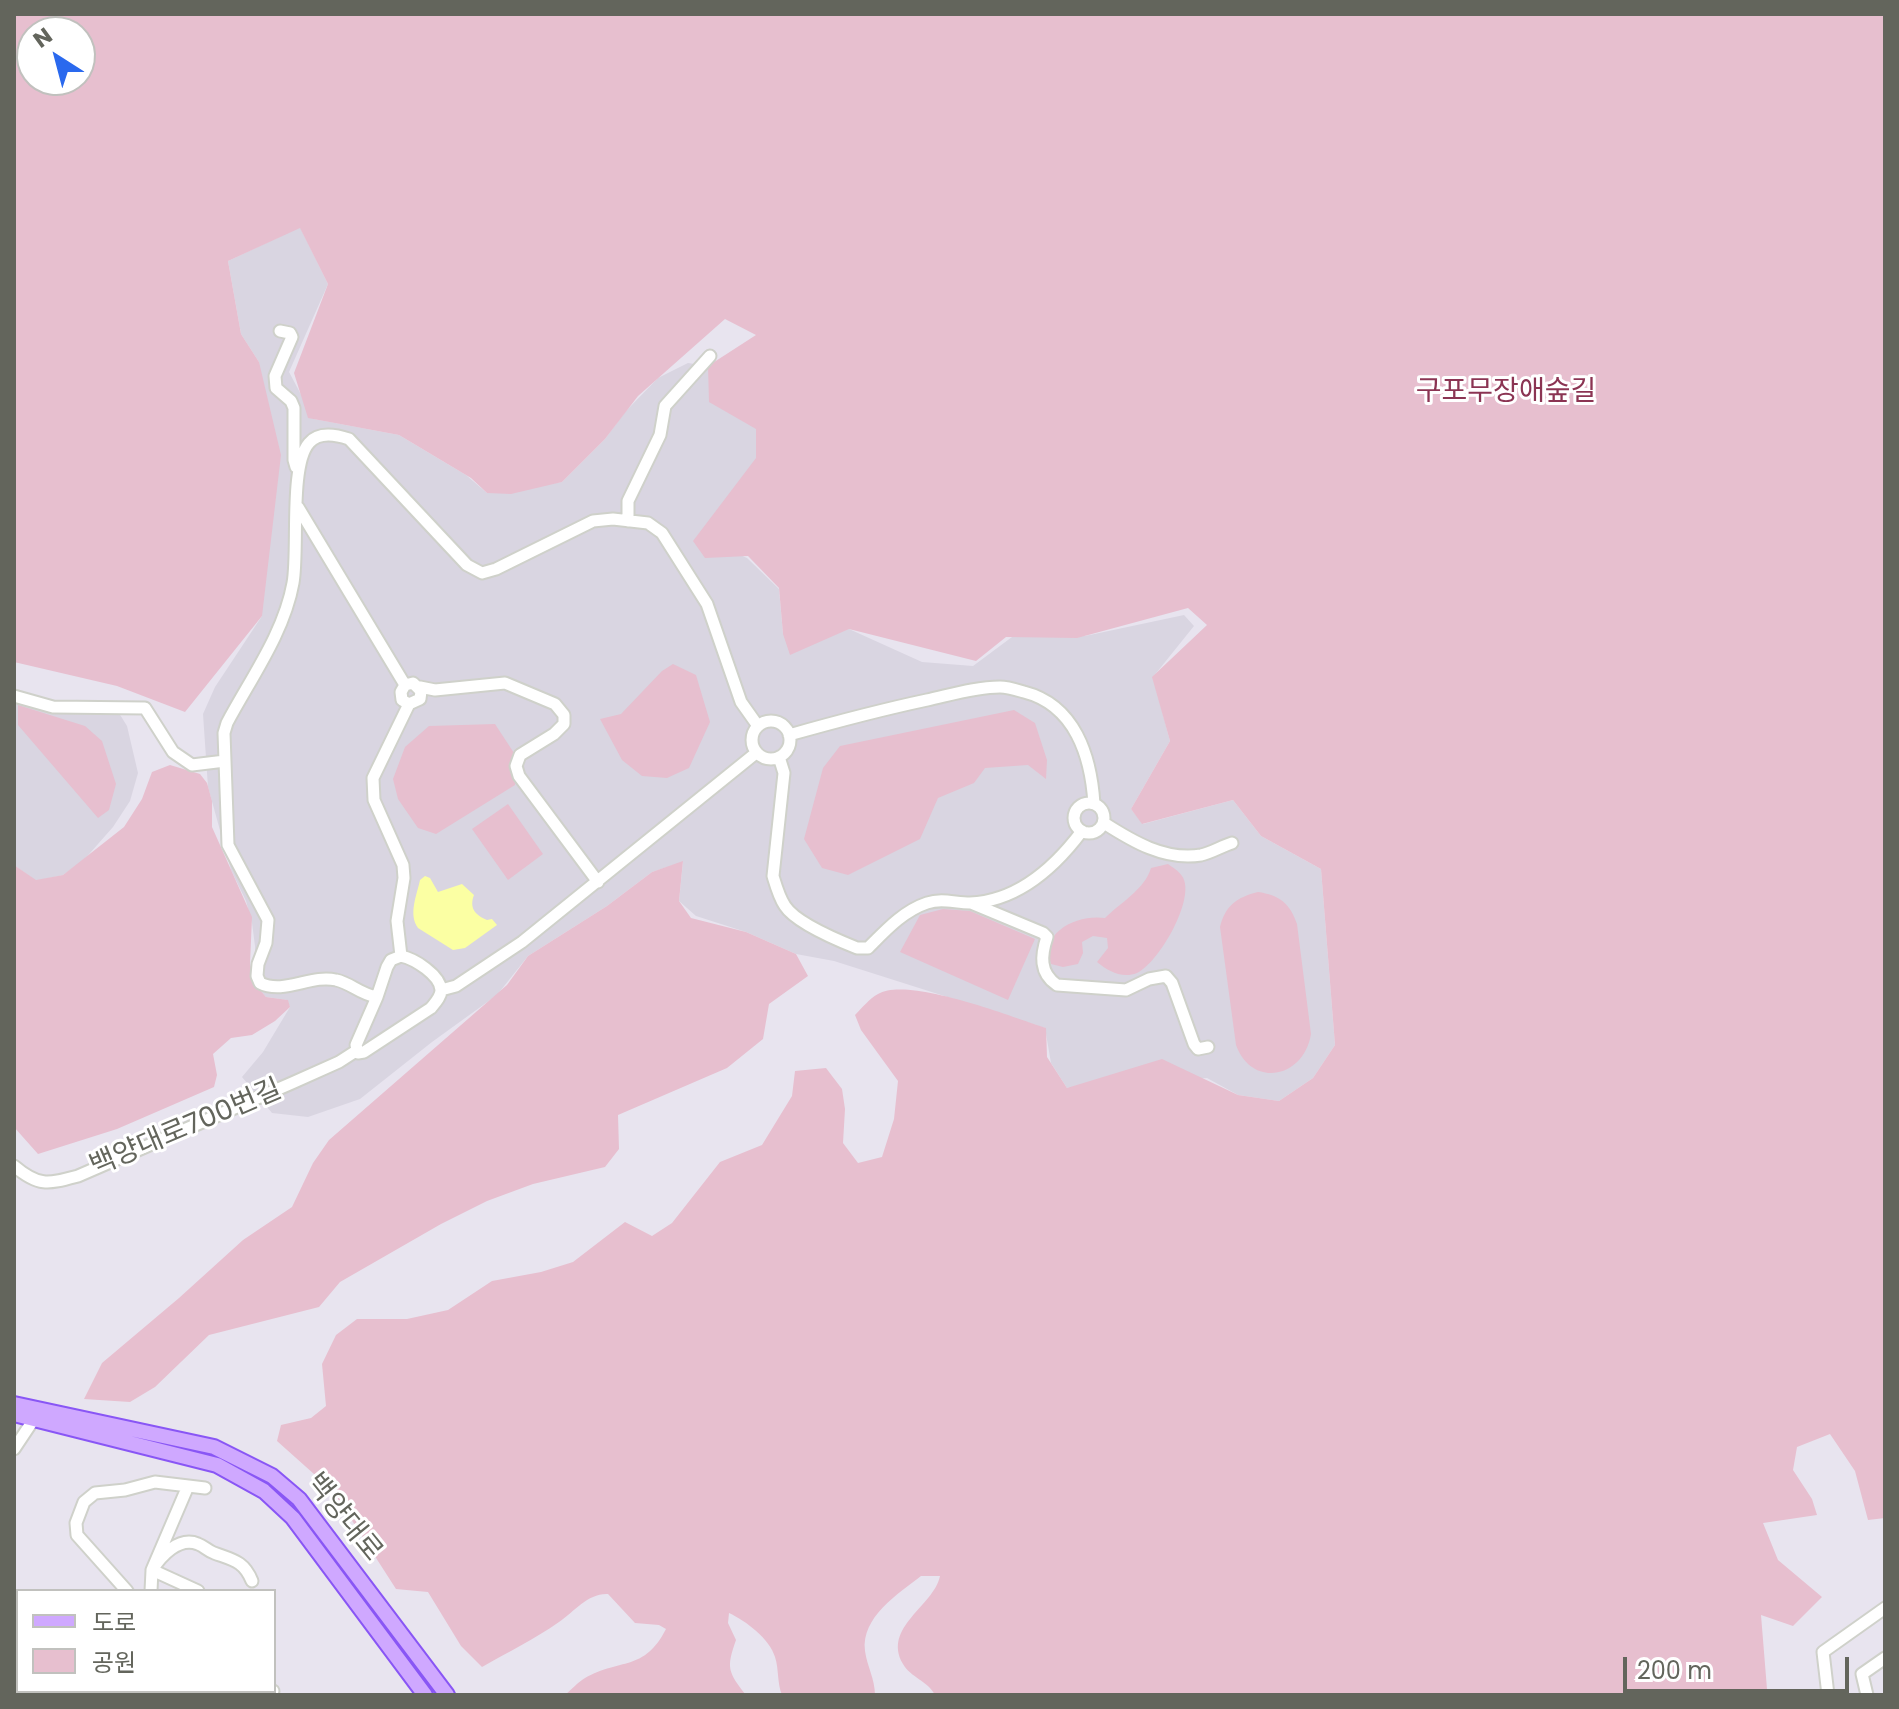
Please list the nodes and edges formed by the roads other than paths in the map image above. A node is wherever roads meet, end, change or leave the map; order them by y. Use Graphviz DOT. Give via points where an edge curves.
graph roads {
  1 [pos="280,331"];
  2 [pos="710,356"];
  3 [pos="298,472"];
  4 [pos="297,506"];
  5 [pos="628,521"];
  6 [pos="405,685"];
  7 [pos="420,687"];
  8 [pos="456,688"];
  9 [pos="14,696"];
  10 [pos="413,703"];
  11 [pos="758,726"];
  12 [pos="789,735"];
  13 [pos="756,753"];
  14 [pos="779,757"];
  15 [pos="225,761"];
  16 [pos="1094,804"];
  17 [pos="1104,823"];
  18 [pos="1082,831"];
  19 [pos="1232,843"];
  20 [pos="598,882"];
  21 [pos="970,903"];
  22 [pos="401,956"];
  23 [pos="441,990"];
  24 [pos="377,997"];
  25 [pos="1208,1047"];
  26 [pos="356,1051"];
  27 [pos="14,1166"];
  28 [pos="14,1404"];
  29 [pos="14,1414"];
  30 [pos="34,1419"];
  31 [pos="14,1449"];
  32 [pos="188,1486"];
  33 [pos="205,1488"];
  34 [pos="152,1570"];
  35 [pos="252,1581"];
  36 [pos="125,1589"];
  37 [pos="151,1589"];
  38 [pos="194,1589"];
  39 [pos="1884,1611"];
  40 [pos="1885,1658"];
  41 [pos="425,1695"];
  42 [pos="447,1695"];
  43 [pos="1828,1695"];
  44 [pos="1867,1695"];
  1 -- 3 [label="street" via="292,337 275,376 276,388 294,408"];
  2 -- 5 [label="street" via="665,406 660,435 628,501"];
  3 -- 4 [label="street"];
  3 -- 5 [label="street" via="309,443 318,436 349,439 467,565 482,573 593,521"];
  4 -- 6 [label="street"];
  4 -- 15 [label="street" via="287,608 227,723"];
  5 -- 11 [label="street" via="648,523 662,533 680,561 707,604 741,702"];
  6 -- 7 [label="street"];
  6 -- 10 [label="street" via="401,696"];
  7 -- 8 [label="street"];
  7 -- 10 [label="street" via="421,695"];
  8 -- 10 [label="street"];
  8 -- 20 [label="street" via="505,683 555,704 564,715 564,724 520,755 516,766"];
  9 -- 15 [label="street" via="53,707 145,708 173,752 192,765"];
  10 -- 22 [label="street" via="373,778 374,800 403,865 397,921"];
  11 -- 12 [label="street" via="772,721"];
  11 -- 13 [label="street" via="752,739"];
  12 -- 14 [label="street"];
  12 -- 16 [label="street" via="874,711 1002,686 1040,697 1076,730 1089,765"];
  13 -- 14 [label="street" via="769,760"];
  13 -- 20 [label="street"];
  14 -- 21 [label="street" via="784,773 773,876 784,906 794,916 845,943 868,948 887,928 927,903"];
  15 -- 24 [label="street" via="228,845 268,920 258,964 260,983 276,987 337,980"];
  16 -- 17 [label="street" via="1103,811"];
  16 -- 18 [label="street" via="1082,804 1075,813"];
  17 -- 18 [label="street" via="1096,831"];
  17 -- 19 [label="street" via="1172,854 1201,855"];
  18 -- 21 [label="street" via="1054,866 1025,886"];
  20 -- 23 [label="street" via="522,942 456,986"];
  21 -- 25 [label="street" via="1043,933 1043,967 1057,985 1126,990 1166,976 1194,1044 1198,1049"];
  22 -- 23 [label="street" via="424,968"];
  22 -- 24 [label="street" via="391,960"];
  23 -- 26 [label="street, 백양대로700번길" via="431,1008 364,1052"];
  24 -- 26 [label="street"];
  26 -- 27 [label="street, 백양대로700번길" via="78,1176 44,1183"];
  28 -- 42 [label="main road, 백양대로" via="214,1447 272,1476 299,1499"];
  29 -- 30 [label="main road, 백양대로"];
  30 -- 31 [label="street"];
  30 -- 41 [label="main road, 백양대로" via="217,1465 264,1491 293,1518"];
  32 -- 33 [label="street"];
  32 -- 34 [label="street"];
  32 -- 36 [label="street" via="147,1482 95,1493 84,1502 77,1535"];
  34 -- 35 [label="street" via="170,1549 196,1542 241,1563"];
  34 -- 37 [label="street"];
  34 -- 38 [label="street"];
  39 -- 43 [label="street" via="1823,1652"];
  40 -- 44 [label="street" via="1862,1674"];
}
